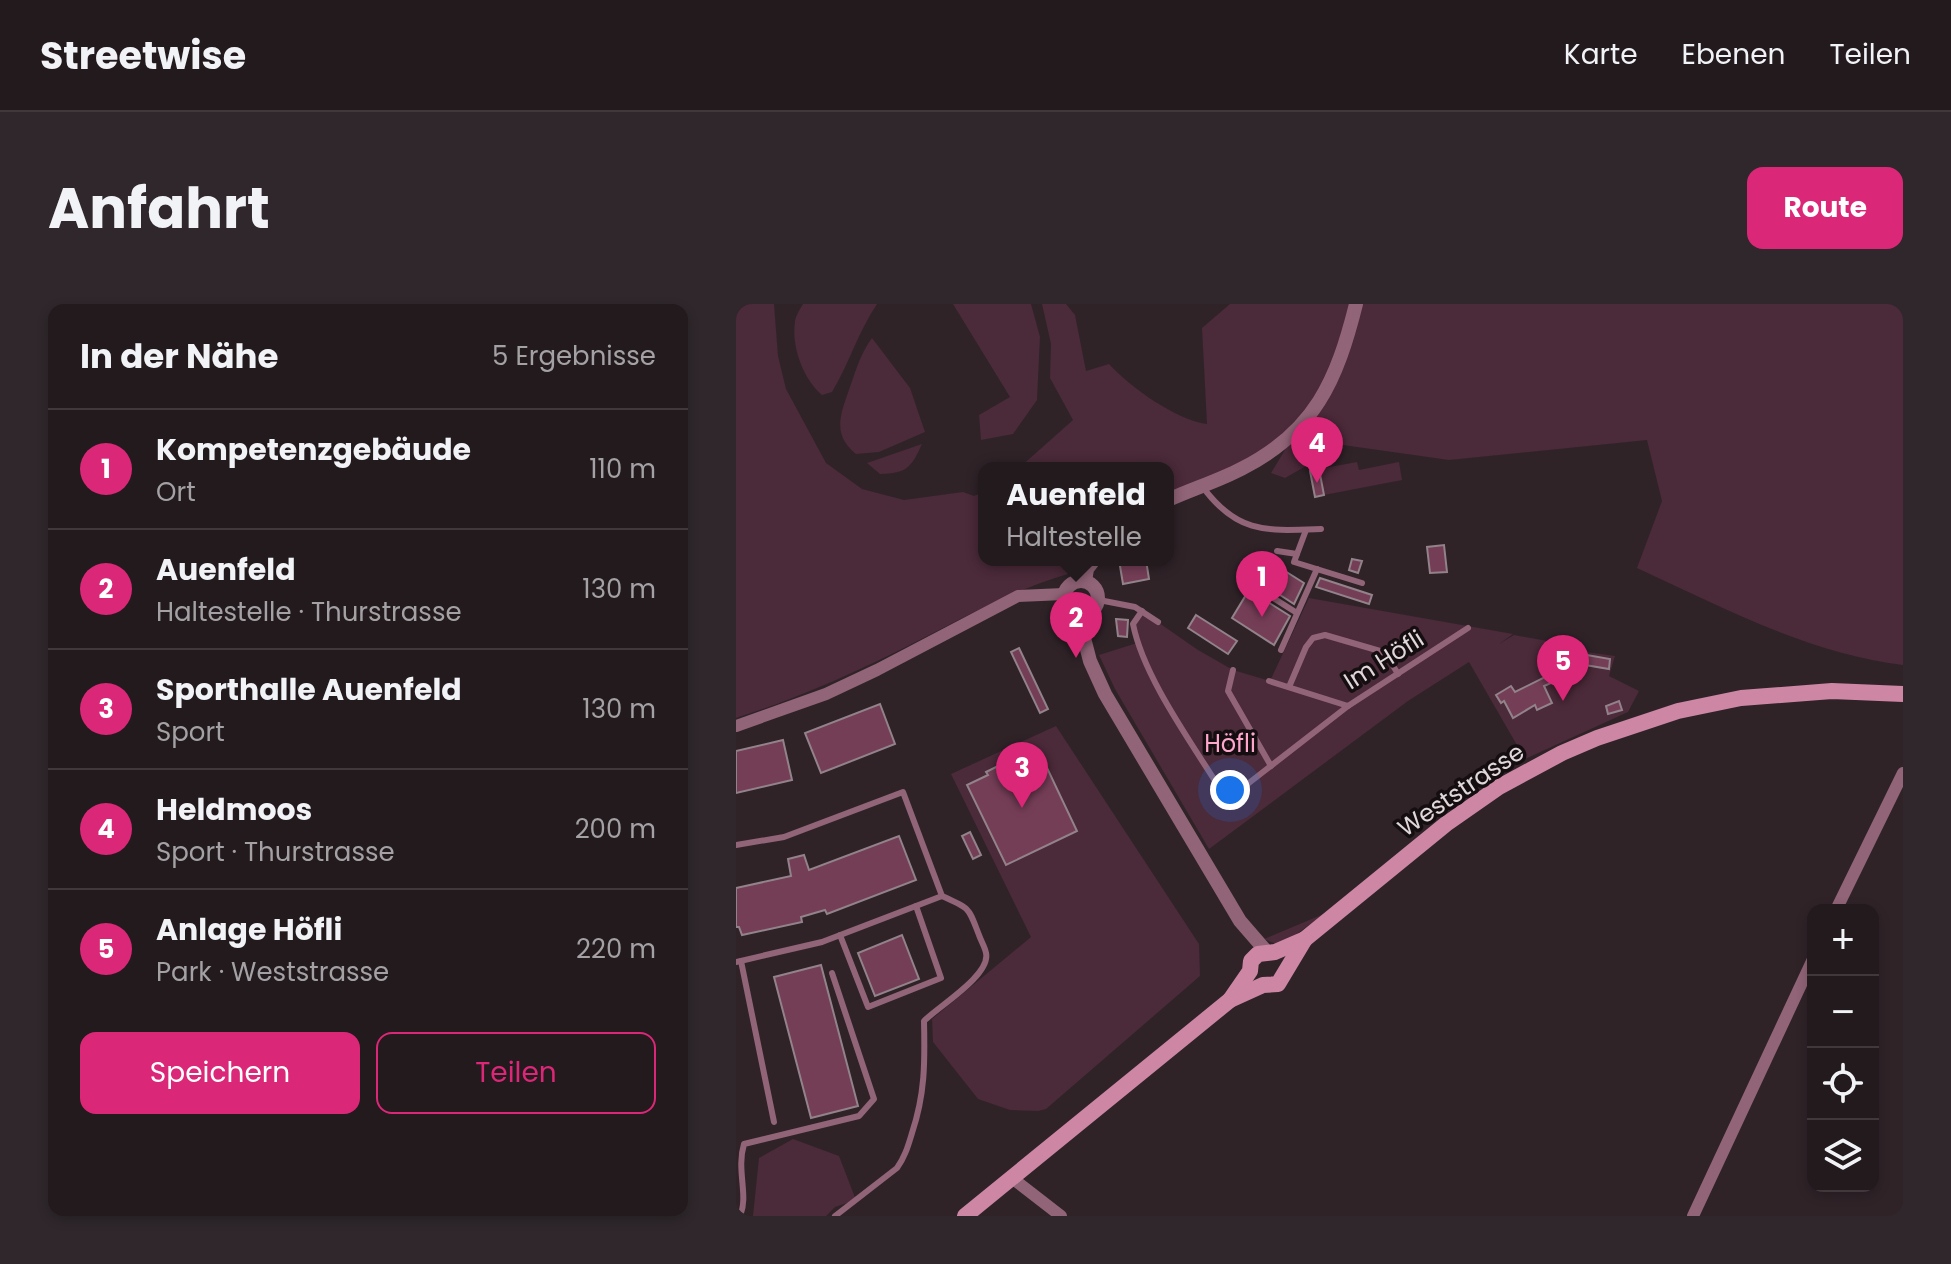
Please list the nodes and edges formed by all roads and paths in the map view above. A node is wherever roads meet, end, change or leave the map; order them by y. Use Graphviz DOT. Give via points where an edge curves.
graph roads {
  1 [pos="1356,304"];
  2 [pos="1202,486"];
  3 [pos="1174,498"];
  4 [pos="1321,529"];
  5 [pos="1306,530"];
  6 [pos="1277,551"];
  7 [pos="1297,554"];
  8 [pos="1089,566"];
  9 [pos="1317,569"];
  10 [pos="1085,581"];
  11 [pos="1362,583"];
  12 [pos="1251,584"];
  13 [pos="1064,594"];
  14 [pos="1099,600"];
  15 [pos="1142,611"];
  16 [pos="1297,613"];
  17 [pos="1078,615"];
  18 [pos="1158,622"];
  19 [pos="1468,628"];
  20 [pos="1281,650"];
  21 [pos="1233,670"];
  22 [pos="1398,674"];
  23 [pos="1269,681"];
  24 [pos="1289,687"];
  25 [pos="1903,694"];
  26 [pos="1348,706"];
  27 [pos="736,726"];
  28 [pos="1271,766"];
  29 [pos="1903,773"];
  30 [pos="736,845"];
  31 [pos="942,896"];
  32 [pos="1839,904"];
  33 [pos="916,906"];
  34 [pos="1240,921"];
  35 [pos="840,935"];
  36 [pos="1305,939"];
  37 [pos="1270,951"];
  38 [pos="738,961"];
  39 [pos="1251,966"];
  40 [pos="1286,968"];
  41 [pos="1807,972"];
  42 [pos="832,973"];
  43 [pos="1263,985"];
  44 [pos="1230,1000"];
  45 [pos="774,1122"];
  46 [pos="740,1145"];
  47 [pos="1012,1178"];
  48 [pos="742,1216"];
  49 [pos="835,1216"];
  50 [pos="965,1216"];
  51 [pos="1061,1216"];
  52 [pos="1693,1216"];
  1 -- 2 [label="street" via="1327,392 1295,433 1258,460"];
  2 -- 3 [label="street"];
  2 -- 5 [label="lane" via="1218,507 1244,523"];
  4 -- 5 [label="lane"];
  5 -- 7 [label="lane"];
  6 -- 7 [label="lane"];
  7 -- 9 [label="lane" via="1294,562"];
  8 -- 10 [label="street"];
  9 -- 11 [label="lane"];
  9 -- 16 [label="lane"];
  10 -- 13 [label="street" via="1074,582"];
  10 -- 14 [label="street" via="1094,586"];
  12 -- 16 [label="lane"];
  13 -- 17 [label="street" via="1065,605"];
  13 -- 27 [label="street" via="1018,596 826,694"];
  14 -- 15 [label="lane"];
  14 -- 17 [label="street" via="1091,612"];
  15 -- 18 [label="lane"];
  15 -- 28 [label="lane" via="1133,624 1150,672 1227,800"];
  16 -- 20 [label="lane"];
  17 -- 34 [label="street" via="1105,694"];
  19 -- 22 [label="lane, Im Höfli"];
  21 -- 28 [label="lane" via="1228,691"];
  22 -- 24 [label="lane" via="1386,654 1325,635 1306,647"];
  22 -- 26 [label="lane, Im Höfli"];
  23 -- 24 [label="lane, Im Höfli"];
  24 -- 26 [label="lane, Im Höfli"];
  25 -- 36 [label="main road, Weststrasse" via="1832,691 1741,698 1678,711 1597,738 1499,787"];
  26 -- 28 [label="lane"];
  29 -- 32 [label="street"];
  30 -- 31 [label="lane" via="784,837 903,792"];
  31 -- 33 [label="lane"];
  31 -- 49 [label="lane" via="965,906 974,918 987,954 984,968 924,1021 925,1080 904,1159"];
  33 -- 35 [label="lane"];
  33 -- 35 [label="lane" via="941,978 868,1007"];
  34 -- 37 [label="street"];
  34 -- 39 [label="street"];
  35 -- 38 [label="lane"];
  36 -- 37 [label="main road, Weststrasse"];
  36 -- 40 [label="main road, Weststrasse"];
  37 -- 39 [label="main road, Weststrasse" via="1258,954"];
  37 -- 40 [label="main road" via="1284,959"];
  38 -- 45 [label="lane"];
  39 -- 43 [label="main road" via="1255,980"];
  39 -- 44 [label="main road"];
  40 -- 43 [label="main road" via="1278,984"];
  41 -- 52 [label="street"];
  42 -- 46 [label="lane" via="874,1099 859,1116"];
  43 -- 44 [label="main road"];
  44 -- 47 [label="main road"];
  46 -- 48 [label="lane"];
  47 -- 50 [label="main road"];
  47 -- 51 [label="street"];
}
